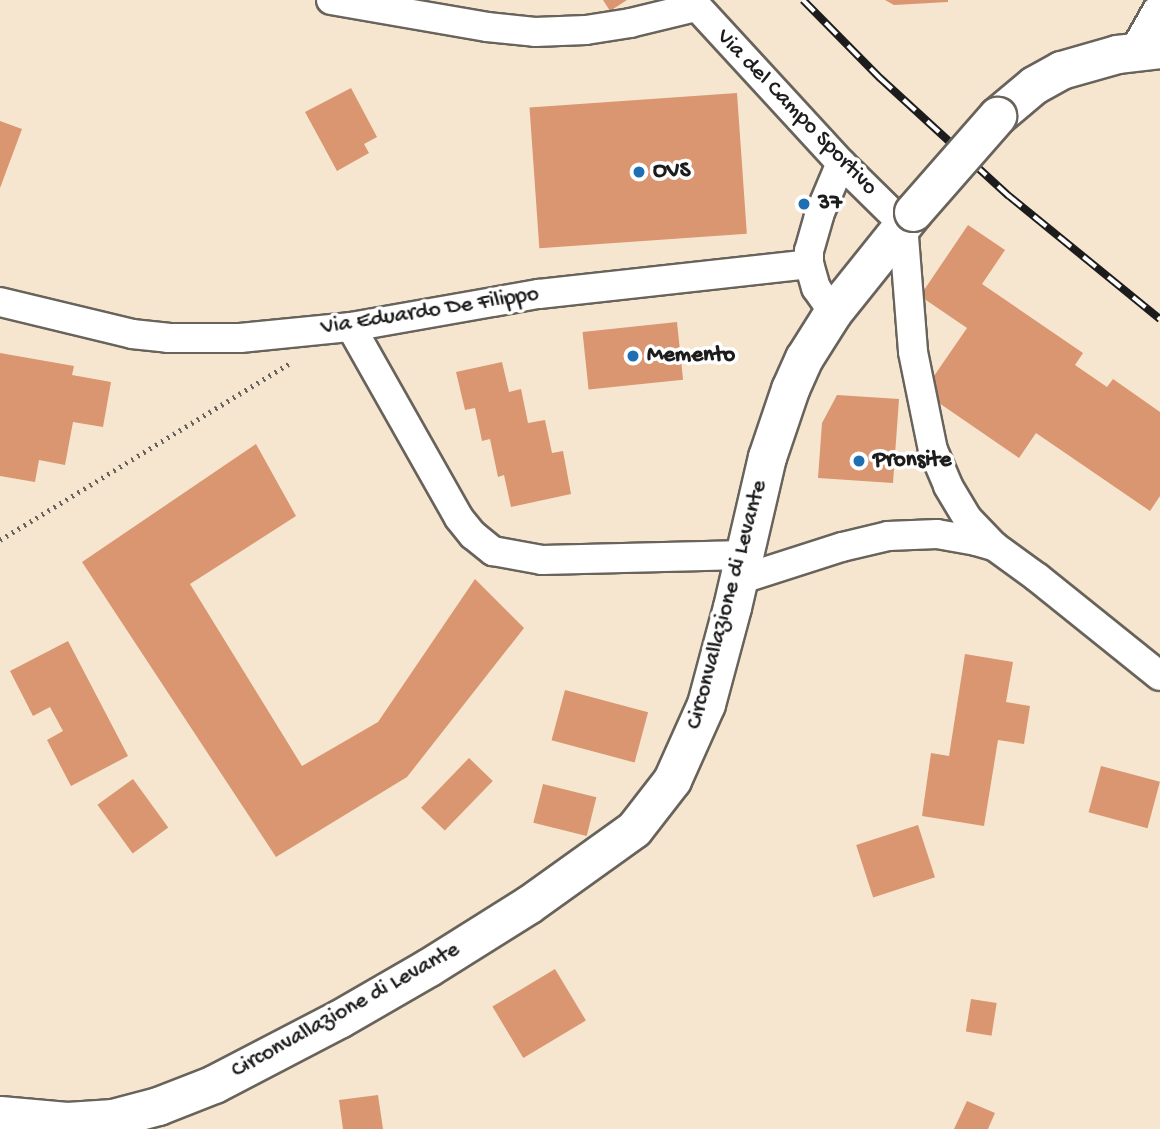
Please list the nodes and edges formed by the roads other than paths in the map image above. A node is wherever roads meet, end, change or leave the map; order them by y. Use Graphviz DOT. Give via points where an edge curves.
graph roads {
  1 [pos="331,0"];
  2 [pos="694,2"];
  3 [pos="1160,13"];
  4 [pos="1150,50"];
  5 [pos="841,163"];
  6 [pos="908,218"];
  7 [pos="809,264"];
  8 [pos="0,302"];
  9 [pos="833,313"];
  10 [pos="351,327"];
  11 [pos="994,546"];
  12 [pos="742,567"];
  13 [pos="1160,676"];
  14 [pos="0,1115"];
  15 [pos="120,1123"];
  1 -- 2 [label="street" via="535,32 607,27"];
  2 -- 5 [label="street, Via del Campo Sportivo"];
  3 -- 4 [label="main road"];
  4 -- 6 [label="main road, Circonvallazione di Levante, bridge" via="1102,57 1034,85 997,117"];
  5 -- 6 [label="street, Via del Campo Sportivo"];
  5 -- 7 [label="street" via="815,226"];
  6 -- 9 [label="main road, Circonvallazione di Levante"];
  6 -- 11 [label="street" via="913,352 933,450 968,519"];
  7 -- 9 [label="street" via="816,288"];
  7 -- 10 [label="street, Via Eduardo De Filippo" via="528,295"];
  8 -- 10 [label="street, Via Eduardo De Filippo" via="115,331 168,338 261,337"];
  9 -- 12 [label="main road, Circonvallazione di Levante" via="804,358 776,426"];
  10 -- 12 [label="street" via="459,517 493,551 542,560"];
  11 -- 12 [label="street" via="937,534 903,534"];
  11 -- 13 [label="street"];
  12 -- 15 [label="main road, Circonvallazione di Levante" via="710,693 693,738 664,791 625,836 504,921 339,1019 214,1084"];
  14 -- 15 [label="main road, Circonvallazione di Levante"];
}
